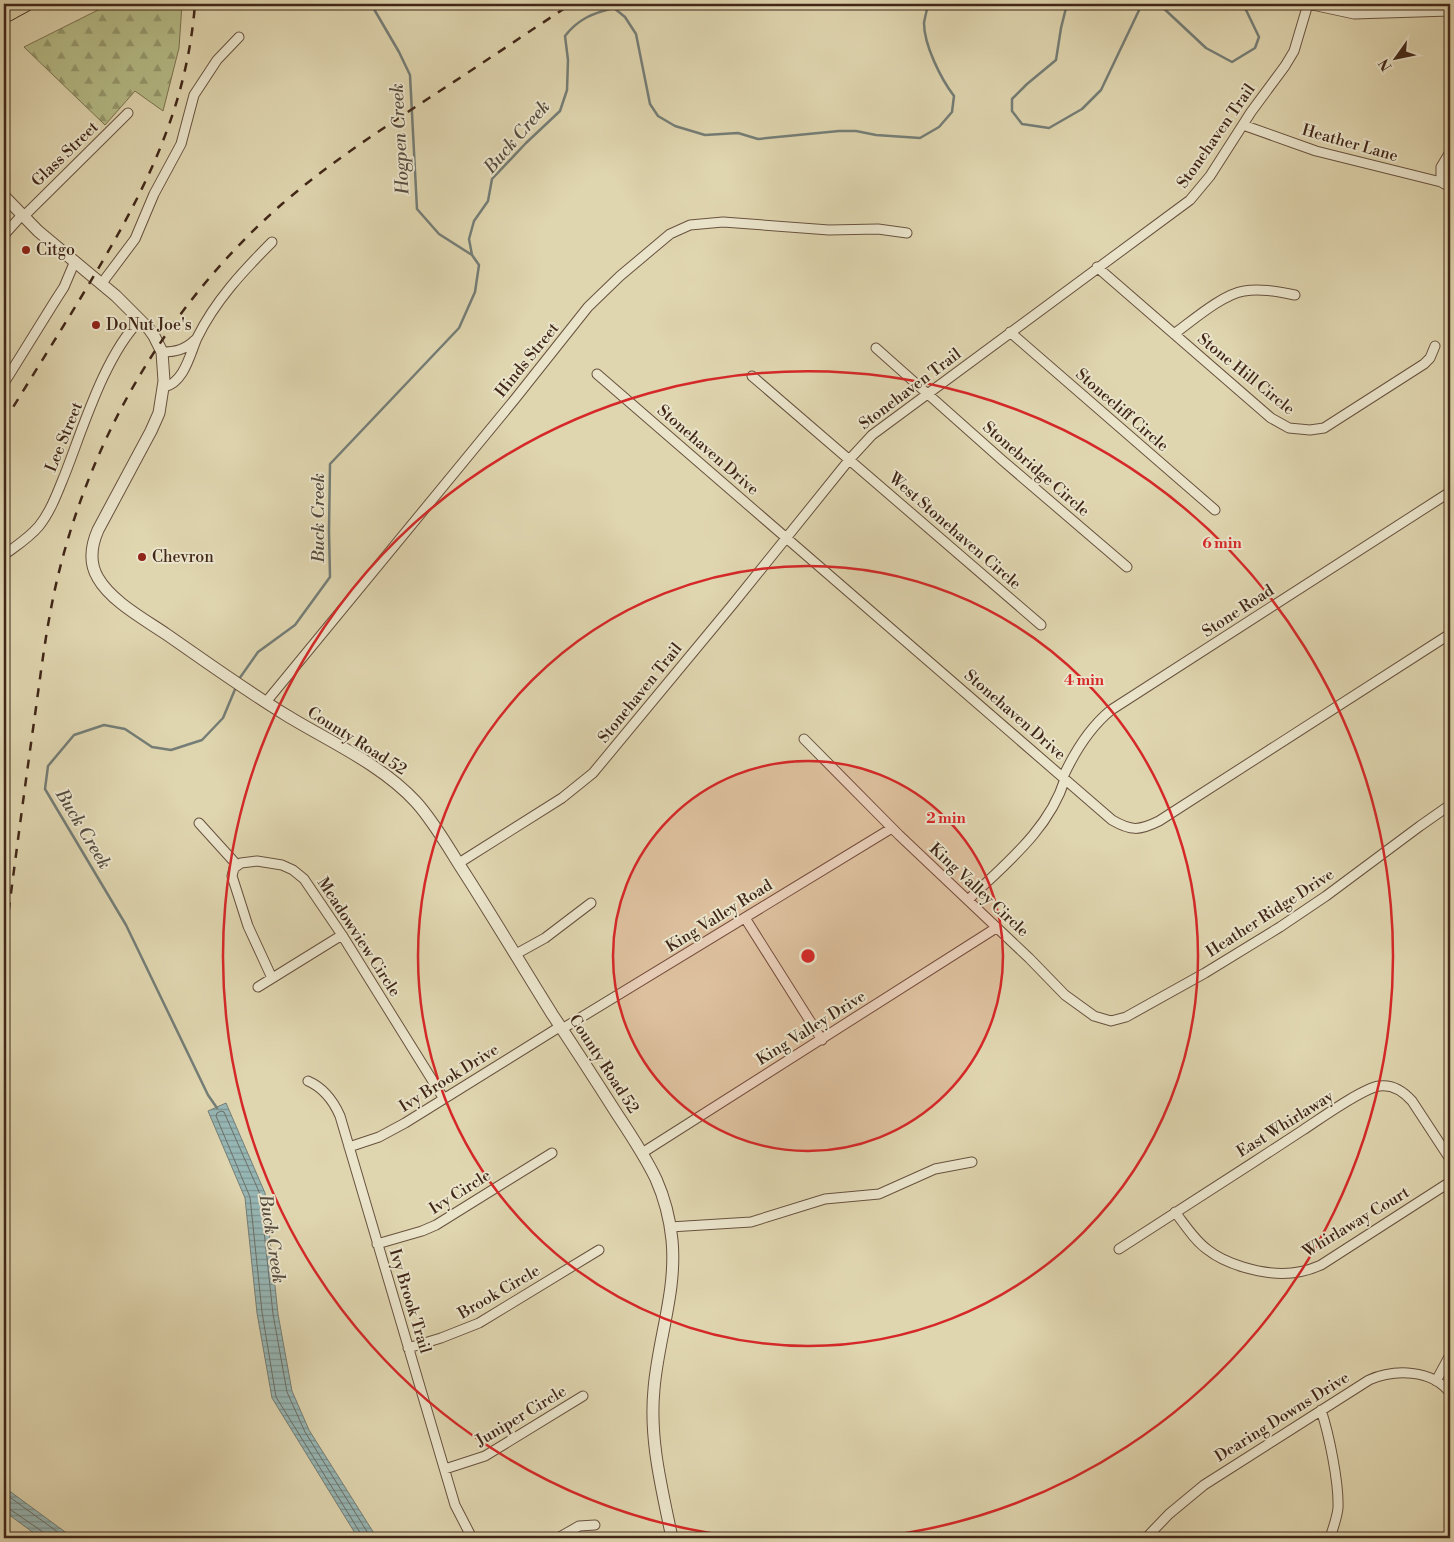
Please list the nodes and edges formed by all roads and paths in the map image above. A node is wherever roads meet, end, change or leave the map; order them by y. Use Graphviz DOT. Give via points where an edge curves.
graph roads {
  1 [pos="26,4"];
  2 [pos="1308,4"];
  3 [pos="1450,11"];
  4 [pos="4,16"];
  5 [pos="239,37"];
  6 [pos="128,113"];
  7 [pos="1243,125"];
  8 [pos="1450,152"];
  9 [pos="1441,182"];
  10 [pos="1450,187"];
  11 [pos="4,196"];
  12 [pos="23,216"];
  13 [pos="907,233"];
  14 [pos="4,235"];
  15 [pos="272,242"];
  16 [pos="75,260"];
  17 [pos="1097,267"];
  18 [pos="102,283"];
  19 [pos="1295,295"];
  20 [pos="140,320"];
  21 [pos="1010,332"];
  22 [pos="1174,334"];
  23 [pos="197,338"];
  24 [pos="1435,346"];
  25 [pos="876,348"];
  26 [pos="162,352"];
  27 [pos="597,374"];
  28 [pos="752,376"];
  29 [pos="4,383"];
  30 [pos="164,387"];
  31 [pos="928,393"];
  32 [pos="849,460"];
  33 [pos="1450,492"];
  34 [pos="1215,510"];
  35 [pos="786,537"];
  36 [pos="4,555"];
  37 [pos="1127,567"];
  38 [pos="1041,625"];
  39 [pos="1450,634"];
  40 [pos="266,702"];
  41 [pos="804,739"];
  42 [pos="1064,778"];
  43 [pos="1450,805"];
  44 [pos="199,823"];
  45 [pos="892,828"];
  46 [pos="458,863"];
  47 [pos="237,865"];
  48 [pos="968,900"];
  49 [pos="591,903"];
  50 [pos="745,918"];
  51 [pos="996,928"];
  52 [pos="342,935"];
  53 [pos="516,954"];
  54 [pos="272,978"];
  55 [pos="258,987"];
  56 [pos="1094,1016"];
  57 [pos="561,1028"];
  58 [pos="822,1040"];
  59 [pos="308,1081"];
  60 [pos="444,1099"];
  61 [pos="349,1147"];
  62 [pos="552,1153"];
  63 [pos="642,1153"];
  64 [pos="1450,1159"];
  65 [pos="972,1162"];
  66 [pos="1450,1182"];
  67 [pos="1175,1212"];
  68 [pos="670,1227"];
  69 [pos="377,1244"];
  70 [pos="1119,1248"];
  71 [pos="599,1250"];
  72 [pos="408,1348"];
  73 [pos="1450,1355"];
  74 [pos="1436,1381"];
  75 [pos="1450,1393"];
  76 [pos="583,1396"];
  77 [pos="1320,1410"];
  78 [pos="445,1469"];
  79 [pos="595,1525"];
  80 [pos="472,1538"];
  81 [pos="558,1538"];
  82 [pos="672,1538"];
  83 [pos="1146,1538"];
  84 [pos="1330,1538"];
  1 -- 4 [label="main road"];
  2 -- 3 [label="street" via="1354,14"];
  2 -- 7 [label="street, Stonehaven Trail" via="1294,51"];
  5 -- 18 [label="street" via="217,60 194,95 181,144 154,194 135,240"];
  6 -- 12 [label="street, Glass Street"];
  7 -- 9 [label="street, Heather Lane" via="1316,151"];
  7 -- 17 [label="street, Stonehaven Trail" via="1190,200"];
  8 -- 9 [label="street" via="1442,167"];
  9 -- 10 [label="street, Heather Lane"];
  11 -- 12 [label="street, County Road 52"];
  12 -- 14 [label="street, Glass Street"];
  12 -- 16 [label="street, County Road 52"];
  13 -- 40 [label="street, Hinds Street" via="723,222 690,225 670,234 588,306"];
  15 -- 23 [label="street" via="229,288"];
  16 -- 18 [label="street, County Road 52"];
  16 -- 29 [label="street" via="64,287"];
  17 -- 21 [label="street, Stonehaven Trail"];
  17 -- 22 [label="street, Stone Hill Circle"];
  18 -- 20 [label="street, County Road 52"];
  19 -- 22 [label="street" via="1255,291 1236,293"];
  20 -- 26 [label="street, County Road 52"];
  20 -- 36 [label="street, Lee Street" via="124,339 108,370 43,520 27,539"];
  21 -- 31 [label="street, Stonehaven Trail"];
  21 -- 34 [label="street, Stonecliff Circle"];
  22 -- 24 [label="street, Stone Hill Circle" via="1271,418 1300,430 1324,428 1344,417 1424,364"];
  23 -- 26 [label="street" via="181,350"];
  23 -- 30 [label="street" via="178,378"];
  25 -- 31 [label="street, Stonebridge Circle"];
  26 -- 30 [label="street, County Road 52"];
  27 -- 35 [label="street, Stonehaven Drive"];
  28 -- 32 [label="street, West Stonehaven Circle"];
  30 -- 40 [label="street, County Road 52" via="161,406 151,431 95,537 93,566 109,592"];
  31 -- 32 [label="street, Stonehaven Trail" via="872,435"];
  31 -- 37 [label="street, Stonebridge Circle"];
  32 -- 35 [label="street, Stonehaven Trail"];
  32 -- 38 [label="street, West Stonehaven Circle"];
  33 -- 42 [label="street, Stone Road" via="1111,710 1083,741"];
  35 -- 42 [label="street, Stonehaven Drive"];
  35 -- 46 [label="street, Stonehaven Trail" via="593,773 562,798"];
  39 -- 42 [label="street, Stonehaven Drive" via="1159,821 1143,828 1131,829 1112,820"];
  40 -- 46 [label="street, County Road 52" via="366,762 403,789 426,814"];
  41 -- 45 [label="street, King Valley Circle"];
  42 -- 48 [label="street, Stone Road" via="1052,807 1030,839"];
  43 -- 56 [label="street, Heather Ridge Drive" via="1326,896 1205,973 1118,1020 1102,1020"];
  44 -- 47 [label="street"];
  45 -- 48 [label="street, King Valley Circle"];
  45 -- 50 [label="street, King Valley Road"];
  46 -- 53 [label="street, County Road 52"];
  47 -- 52 [label="street, Meadowview Circle" via="270,862 293,870 311,888"];
  47 -- 54 [label="street" via="232,876 242,909"];
  48 -- 51 [label="street, King Valley Circle"];
  49 -- 53 [label="street" via="545,938"];
  50 -- 57 [label="street, King Valley Road"];
  50 -- 58 [label="street"];
  51 -- 56 [label="street, King Valley Circle" via="1065,995"];
  51 -- 58 [label="street, King Valley Drive"];
  52 -- 54 [label="street"];
  52 -- 60 [label="street, Meadowview Circle"];
  53 -- 57 [label="street, County Road 52"];
  54 -- 55 [label="street"];
  57 -- 60 [label="street, Ivy Brook Drive"];
  57 -- 63 [label="street, County Road 52"];
  58 -- 63 [label="street, King Valley Drive"];
  59 -- 61 [label="street, Ivy Brook Trail" via="321,1088 332,1102 340,1116"];
  60 -- 61 [label="street, Ivy Brook Drive" via="390,1132"];
  61 -- 69 [label="street, Ivy Brook Trail"];
  62 -- 69 [label="street, Ivy Circle" via="436,1225"];
  63 -- 68 [label="street, County Road 52" via="656,1179"];
  64 -- 67 [label="street, East Whirlaway" via="1407,1095 1391,1087 1378,1086"];
  65 -- 68 [label="street" via="935,1169 879,1194 826,1199 751,1222"];
  66 -- 67 [label="street, Whirlaway Court" via="1321,1265 1290,1274 1255,1271 1218,1257 1199,1243"];
  67 -- 70 [label="street, East Whirlaway"];
  68 -- 82 [label="street, County Road 52" via="673,1257 670,1295 656,1366 652,1419 655,1452"];
  69 -- 72 [label="street, Ivy Brook Trail"];
  71 -- 72 [label="street, Brook Circle" via="479,1323"];
  72 -- 78 [label="street, Ivy Brook Trail"];
  73 -- 74 [label="street"];
  74 -- 75 [label="street, Dearing Downs Drive"];
  74 -- 77 [label="street, Dearing Downs Drive" via="1410,1373 1389,1374 1369,1380"];
  76 -- 78 [label="street, Juniper Circle" via="485,1456"];
  77 -- 83 [label="street, Dearing Downs Drive" via="1204,1485"];
  77 -- 84 [label="street" via="1338,1502"];
  78 -- 80 [label="street, Ivy Brook Trail" via="458,1514"];
  79 -- 81 [label="street" via="579,1526"];
}
